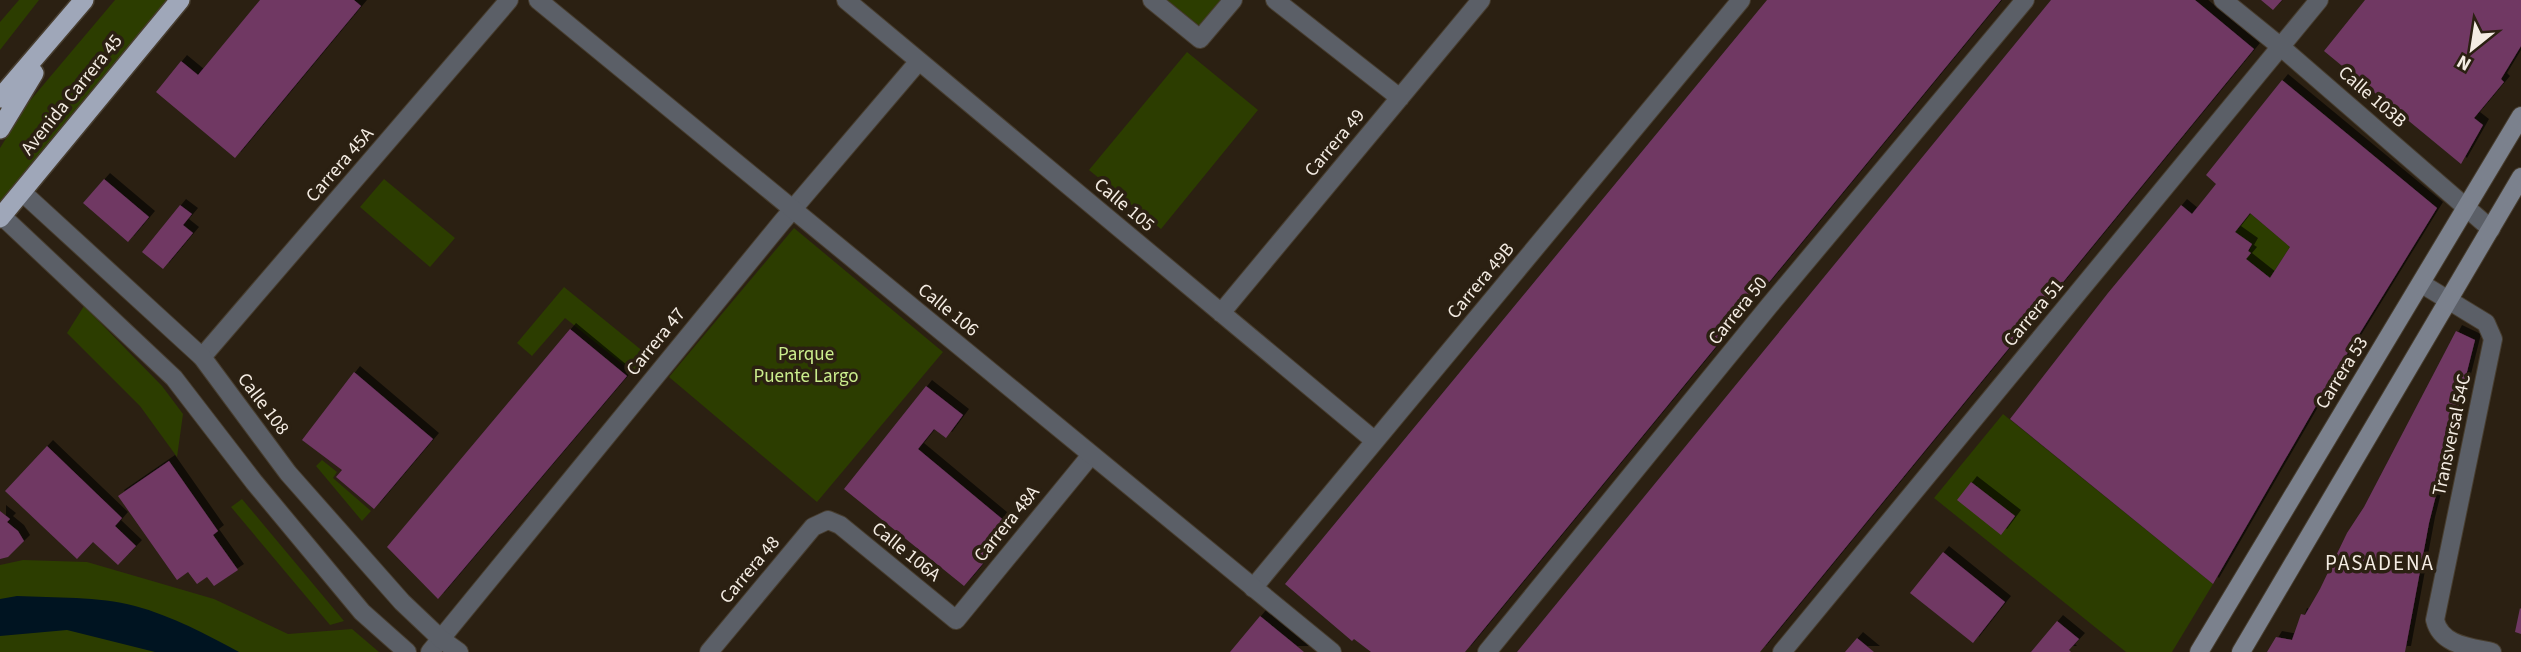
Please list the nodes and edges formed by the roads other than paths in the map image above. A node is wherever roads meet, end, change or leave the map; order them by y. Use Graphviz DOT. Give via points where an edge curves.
graph roads {
  1 [pos="84,0"];
  2 [pos="180,0"];
  3 [pos="509,0"];
  4 [pos="538,0"];
  5 [pos="846,0"];
  6 [pos="1152,0"];
  7 [pos="1233,0"];
  8 [pos="1275,0"];
  9 [pos="1480,0"];
  10 [pos="1741,0"];
  11 [pos="2025,0"];
  12 [pos="2223,0"];
  13 [pos="2319,0"];
  14 [pos="62,25"];
  15 [pos="2281,47"];
  16 [pos="919,61"];
  17 [pos="0,98"];
  18 [pos="1399,98"];
  19 [pos="2521,116"];
  20 [pos="0,129"];
  21 [pos="2521,177"];
  22 [pos="22,192"];
  23 [pos="2467,208"];
  24 [pos="792,209"];
  25 [pos="1,217"];
  26 [pos="2491,229"];
  27 [pos="2422,284"];
  28 [pos="2450,299"];
  29 [pos="1221,313"];
  30 [pos="202,357"];
  31 [pos="1375,441"];
  32 [pos="1091,454"];
  33 [pos="828,520"];
  34 [pos="1253,588"];
  35 [pos="956,620"];
  36 [pos="435,645"];
  37 [pos="407,652"];
  38 [pos="459,652"];
  39 [pos="709,652"];
  40 [pos="1332,652"];
  41 [pos="1487,652"];
  42 [pos="1782,652"];
  43 [pos="2199,652"];
  44 [pos="2241,652"];
  45 [pos="2492,652"];
  1 -- 14 [label="highway"];
  2 -- 22 [label="highway, Avenida Carrera 45"];
  3 -- 30 [label="street, Carrera 45A"];
  4 -- 24 [label="street, Calle 106"];
  5 -- 16 [label="street, Calle 105"];
  6 -- 7 [label="street" via="1200,39"];
  8 -- 18 [label="street"];
  9 -- 18 [label="street, Carrera 49"];
  10 -- 31 [label="street, Carrera 49B"];
  11 -- 41 [label="street, Carrera 50"];
  12 -- 15 [label="street, Calle 103B"];
  13 -- 15 [label="street, Carrera 51"];
  14 -- 17 [label="highway"];
  14 -- 20 [label="highway"];
  15 -- 23 [label="street, Calle 103B"];
  15 -- 42 [label="street, Carrera 51"];
  16 -- 24 [label="street, Carrera 47"];
  16 -- 29 [label="street, Calle 105"];
  18 -- 29 [label="street, Carrera 49"];
  19 -- 23 [label="main road, Carrera 53"];
  21 -- 26 [label="main road"];
  22 -- 25 [label="highway, Avenida Carrera 45"];
  22 -- 30 [label="street, Calle 108"];
  23 -- 26 [label="street, Calle 103B"];
  23 -- 27 [label="main road, Carrera 53"];
  24 -- 32 [label="street, Calle 106"];
  24 -- 36 [label="street, Carrera 47"];
  25 -- 37 [label="street" via="174,378 362,612"];
  26 -- 28 [label="main road"];
  27 -- 28 [label="street, Transversal 54C"];
  27 -- 43 [label="main road, Carrera 53"];
  28 -- 44 [label="main road"];
  28 -- 45 [label="street, Transversal 54C" via="2486,323 2493,339 2435,620 2437,630 2446,638"];
  29 -- 31 [label="street, Calle 105"];
  30 -- 36 [label="street, Calle 108" via="288,473"];
  31 -- 34 [label="street, Carrera 49B"];
  32 -- 34 [label="street, Calle 106"];
  32 -- 35 [label="street, Carrera 48A"];
  33 -- 35 [label="street, Calle 106A"];
  33 -- 39 [label="street, Carrera 48" via="813,527"];
  34 -- 40 [label="street, Calle 106"];
  36 -- 38 [label="street, Calle 108"];
}
